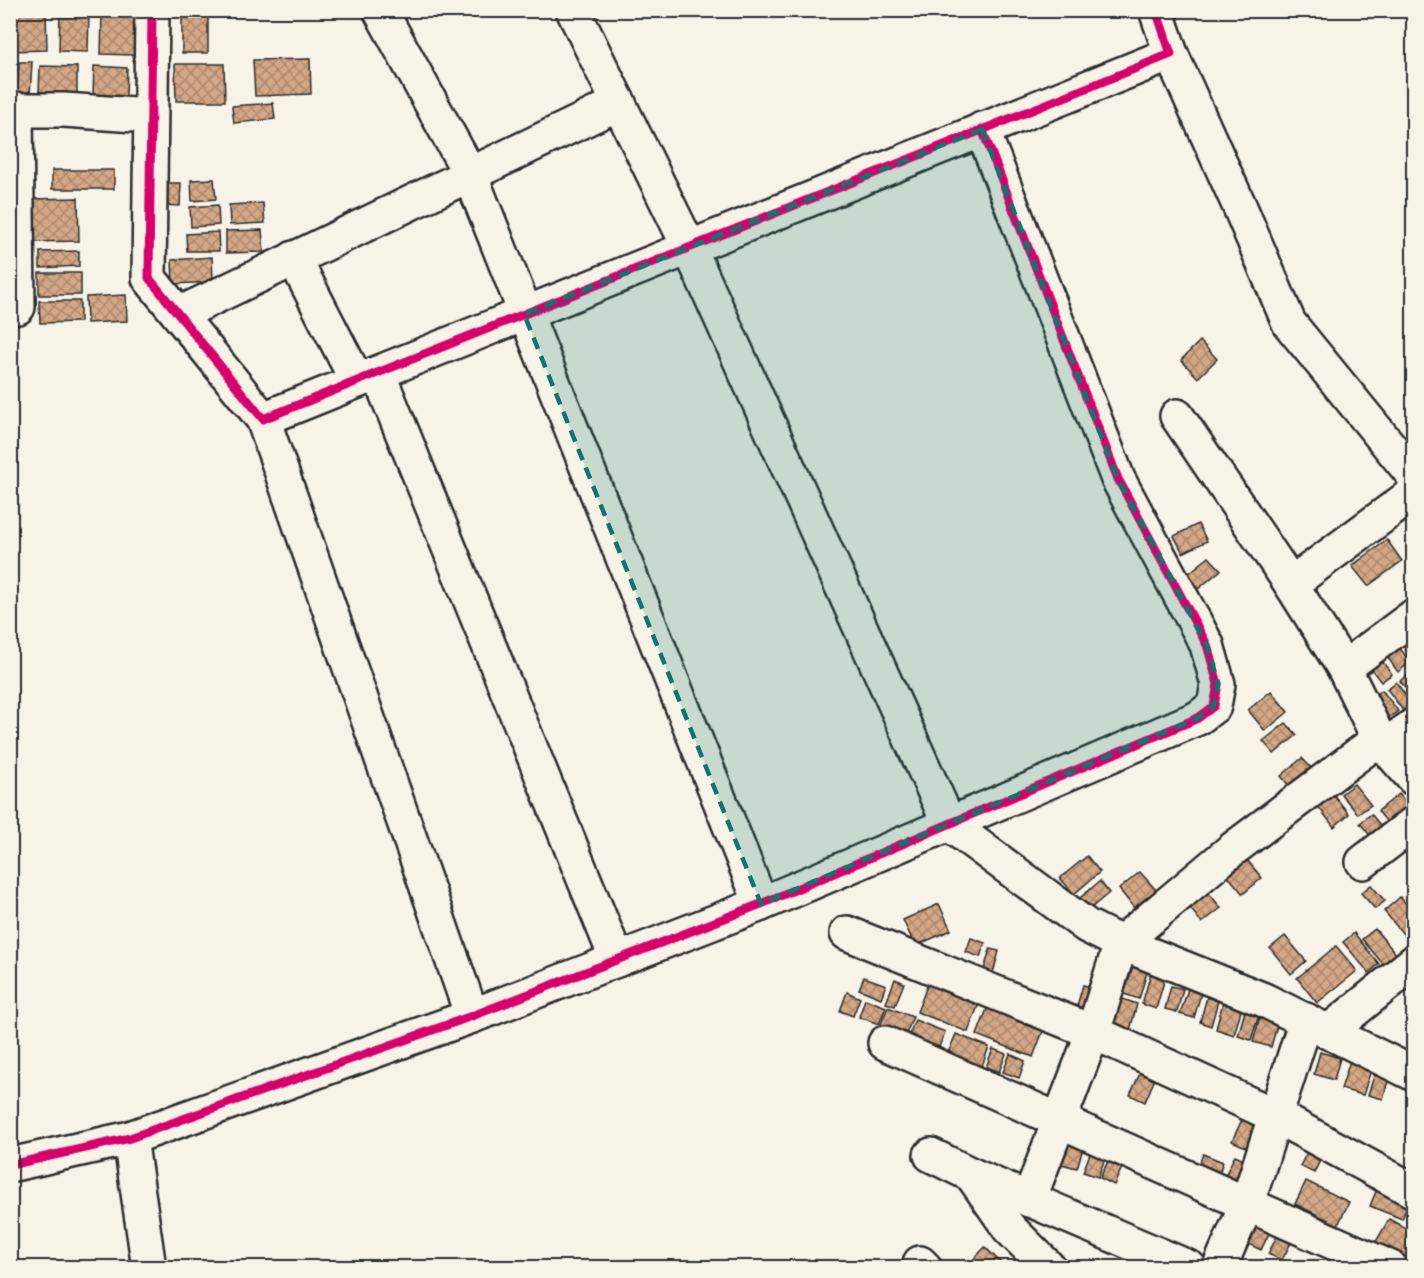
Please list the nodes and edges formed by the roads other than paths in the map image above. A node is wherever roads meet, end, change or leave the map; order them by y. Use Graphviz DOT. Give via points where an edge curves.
graph roads {
  1 [pos="152,10"];
  2 [pos="380,10"];
  3 [pos="573,10"];
  4 [pos="1156,10"];
  5 [pos="1171,54"];
  6 [pos="619,103"];
  7 [pos="13,110"];
  8 [pos="149,116"];
  9 [pos="982,129"];
  10 [pos="470,174"];
  11 [pos="13,223"];
  12 [pos="689,248"];
  13 [pos="294,258"];
  14 [pos="18,307"];
  15 [pos="178,314"];
  16 [pos="524,314"];
  17 [pos="368,377"];
  18 [pos="1177,416"];
  19 [pos="263,419"];
  20 [pos="1413,476"];
  21 [pos="1413,493"];
  22 [pos="1291,584"];
  23 [pos="1413,616"];
  24 [pos="1344,668"];
  25 [pos="1413,725"];
  26 [pos="1382,742"];
  27 [pos="1413,779"];
  28 [pos="1413,823"];
  29 [pos="949,824"];
  30 [pos="1363,861"];
  31 [pos="761,904"];
  32 [pos="847,933"];
  33 [pos="1121,943"];
  34 [pos="617,960"];
  35 [pos="1413,962"];
  36 [pos="472,1016"];
  37 [pos="1317,1026"];
  38 [pos="1093,1032"];
  39 [pos="885,1043"];
  40 [pos="1413,1074"];
  41 [pos="1274,1115"];
  42 [pos="1060,1120"];
  43 [pos="130,1138"];
  44 [pos="931,1155"];
  45 [pos="10,1165"];
  46 [pos="972,1175"];
  47 [pos="1413,1191"];
  48 [pos="1029,1200"];
  49 [pos="1247,1204"];
  50 [pos="149,1268"];
  51 [pos="1049,1268"];
  52 [pos="1190,1268"];
  53 [pos="1220,1268"];
  54 [pos="1391,1268"];
  1 -- 8 [label="street"];
  2 -- 10 [label="street"];
  3 -- 6 [label="street"];
  4 -- 5 [label="street"];
  5 -- 9 [label="street"];
  5 -- 20 [label="street" via="1289,323"];
  6 -- 10 [label="street"];
  6 -- 12 [label="street"];
  7 -- 8 [label="street"];
  7 -- 11 [label="street"];
  8 -- 15 [label="street" via="149,278"];
  9 -- 12 [label="street"];
  9 -- 29 [label="street" via="1118,479 1206,645 1218,684 1214,706 1198,718"];
  10 -- 13 [label="street"];
  10 -- 16 [label="street"];
  11 -- 14 [label="street"];
  12 -- 16 [label="street"];
  12 -- 29 [label="street"];
  13 -- 15 [label="street"];
  13 -- 17 [label="street"];
  15 -- 19 [label="street"];
  16 -- 17 [label="street"];
  16 -- 31 [label="street"];
  17 -- 19 [label="street"];
  17 -- 34 [label="street"];
  18 -- 22 [label="street"];
  19 -- 36 [label="street"];
  21 -- 22 [label="street"];
  22 -- 24 [label="street"];
  23 -- 24 [label="street"];
  24 -- 26 [label="street"];
  25 -- 26 [label="street"];
  26 -- 27 [label="street"];
  26 -- 33 [label="street" via="1233,849"];
  28 -- 30 [label="street"];
  29 -- 31 [label="street"];
  29 -- 33 [label="street" via="1087,926"];
  31 -- 34 [label="street"];
  32 -- 38 [label="street"];
  33 -- 37 [label="street" via="1264,1000"];
  33 -- 38 [label="street"];
  34 -- 36 [label="street"];
  35 -- 37 [label="street"];
  36 -- 43 [label="street"];
  37 -- 40 [label="street"];
  37 -- 41 [label="street"];
  38 -- 41 [label="street"];
  38 -- 42 [label="street"];
  39 -- 42 [label="street"];
  41 -- 47 [label="street"];
  41 -- 49 [label="street"];
  42 -- 48 [label="street"];
  42 -- 49 [label="street"];
  43 -- 45 [label="street"];
  43 -- 50 [label="street"];
  44 -- 46 [label="street"];
  46 -- 48 [label="street"];
  46 -- 51 [label="street" via="1009,1228"];
  48 -- 52 [label="street"];
  49 -- 53 [label="street"];
  49 -- 54 [label="street"];
}
